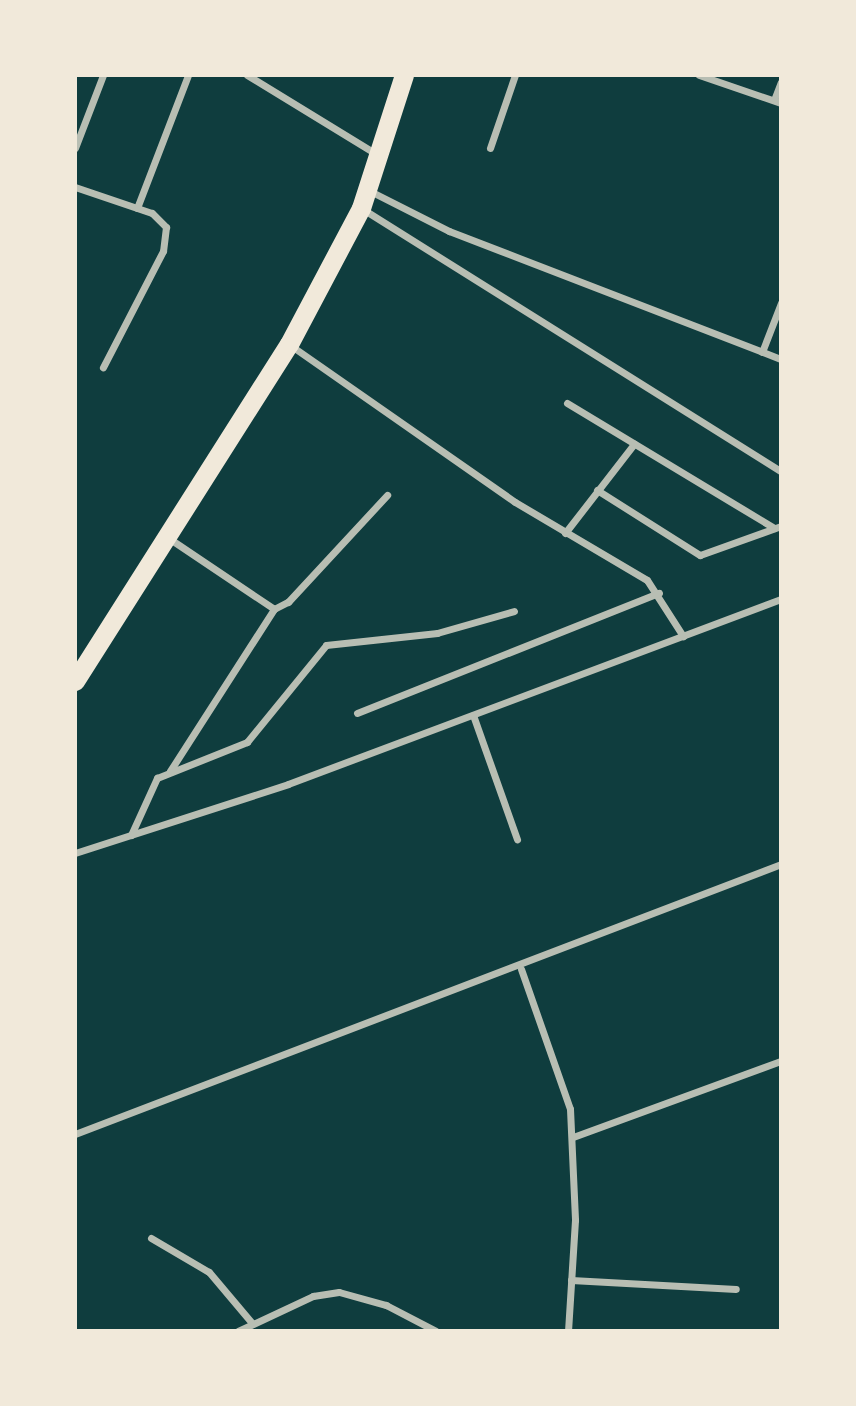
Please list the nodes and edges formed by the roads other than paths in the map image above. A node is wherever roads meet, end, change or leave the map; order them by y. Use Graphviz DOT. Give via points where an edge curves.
graph roads {
  1 [pos="103,75"];
  2 [pos="188,75"];
  3 [pos="247,75"];
  4 [pos="404,75"];
  5 [pos="515,75"];
  6 [pos="699,75"];
  7 [pos="781,82"];
  8 [pos="777,102"];
  9 [pos="75,148"];
  10 [pos="490,148"];
  11 [pos="378,155"];
  12 [pos="75,187"];
  13 [pos="364,199"];
  14 [pos="137,208"];
  15 [pos="781,303"];
  16 [pos="289,344"];
  17 [pos="762,352"];
  18 [pos="781,359"];
  19 [pos="103,367"];
  20 [pos="567,403"];
  21 [pos="634,444"];
  22 [pos="781,471"];
  23 [pos="597,490"];
  24 [pos="387,495"];
  25 [pos="777,527"];
  26 [pos="565,533"];
  27 [pos="167,537"];
  28 [pos="659,593"];
  29 [pos="781,599"];
  30 [pos="274,609"];
  31 [pos="514,611"];
  32 [pos="683,636"];
  33 [pos="75,681"];
  34 [pos="357,713"];
  35 [pos="473,715"];
  36 [pos="170,771"];
  37 [pos="131,835"];
  38 [pos="517,839"];
  39 [pos="75,853"];
  40 [pos="781,864"];
  41 [pos="521,969"];
  42 [pos="781,1061"];
  43 [pos="75,1134"];
  44 [pos="573,1137"];
  45 [pos="151,1238"];
  46 [pos="571,1280"];
  47 [pos="736,1289"];
  48 [pos="252,1323"];
  49 [pos="238,1331"];
  50 [pos="436,1331"];
  51 [pos="568,1331"];
  1 -- 9 [label="street"];
  2 -- 14 [label="street"];
  3 -- 11 [label="street"];
  4 -- 11 [label="highway"];
  5 -- 10 [label="street"];
  6 -- 8 [label="street"];
  7 -- 8 [label="street"];
  11 -- 13 [label="highway"];
  12 -- 14 [label="street"];
  13 -- 16 [label="highway"];
  13 -- 17 [label="street"];
  13 -- 22 [label="street"];
  14 -- 19 [label="street" via="161,219 166,238"];
  15 -- 17 [label="street"];
  16 -- 26 [label="street"];
  16 -- 27 [label="highway"];
  17 -- 18 [label="street"];
  20 -- 21 [label="street"];
  21 -- 23 [label="street"];
  21 -- 25 [label="street"];
  23 -- 25 [label="street" via="700,555"];
  23 -- 26 [label="street"];
  24 -- 30 [label="street" via="288,603"];
  26 -- 28 [label="street" via="637,573"];
  27 -- 30 [label="street"];
  27 -- 33 [label="highway"];
  28 -- 32 [label="street"];
  28 -- 34 [label="street"];
  29 -- 32 [label="street"];
  30 -- 36 [label="street"];
  31 -- 36 [label="street" via="437,633 326,645 247,742"];
  32 -- 35 [label="street"];
  35 -- 37 [label="street"];
  35 -- 38 [label="street"];
  36 -- 37 [label="street" via="150,788"];
  37 -- 39 [label="street"];
  40 -- 41 [label="street"];
  41 -- 43 [label="street"];
  41 -- 44 [label="street" via="567,1087"];
  42 -- 44 [label="street"];
  44 -- 46 [label="street"];
  45 -- 48 [label="street" via="209,1272"];
  46 -- 47 [label="street"];
  46 -- 51 [label="street"];
  48 -- 49 [label="street"];
  48 -- 50 [label="street" via="339,1292 374,1300"];
}
